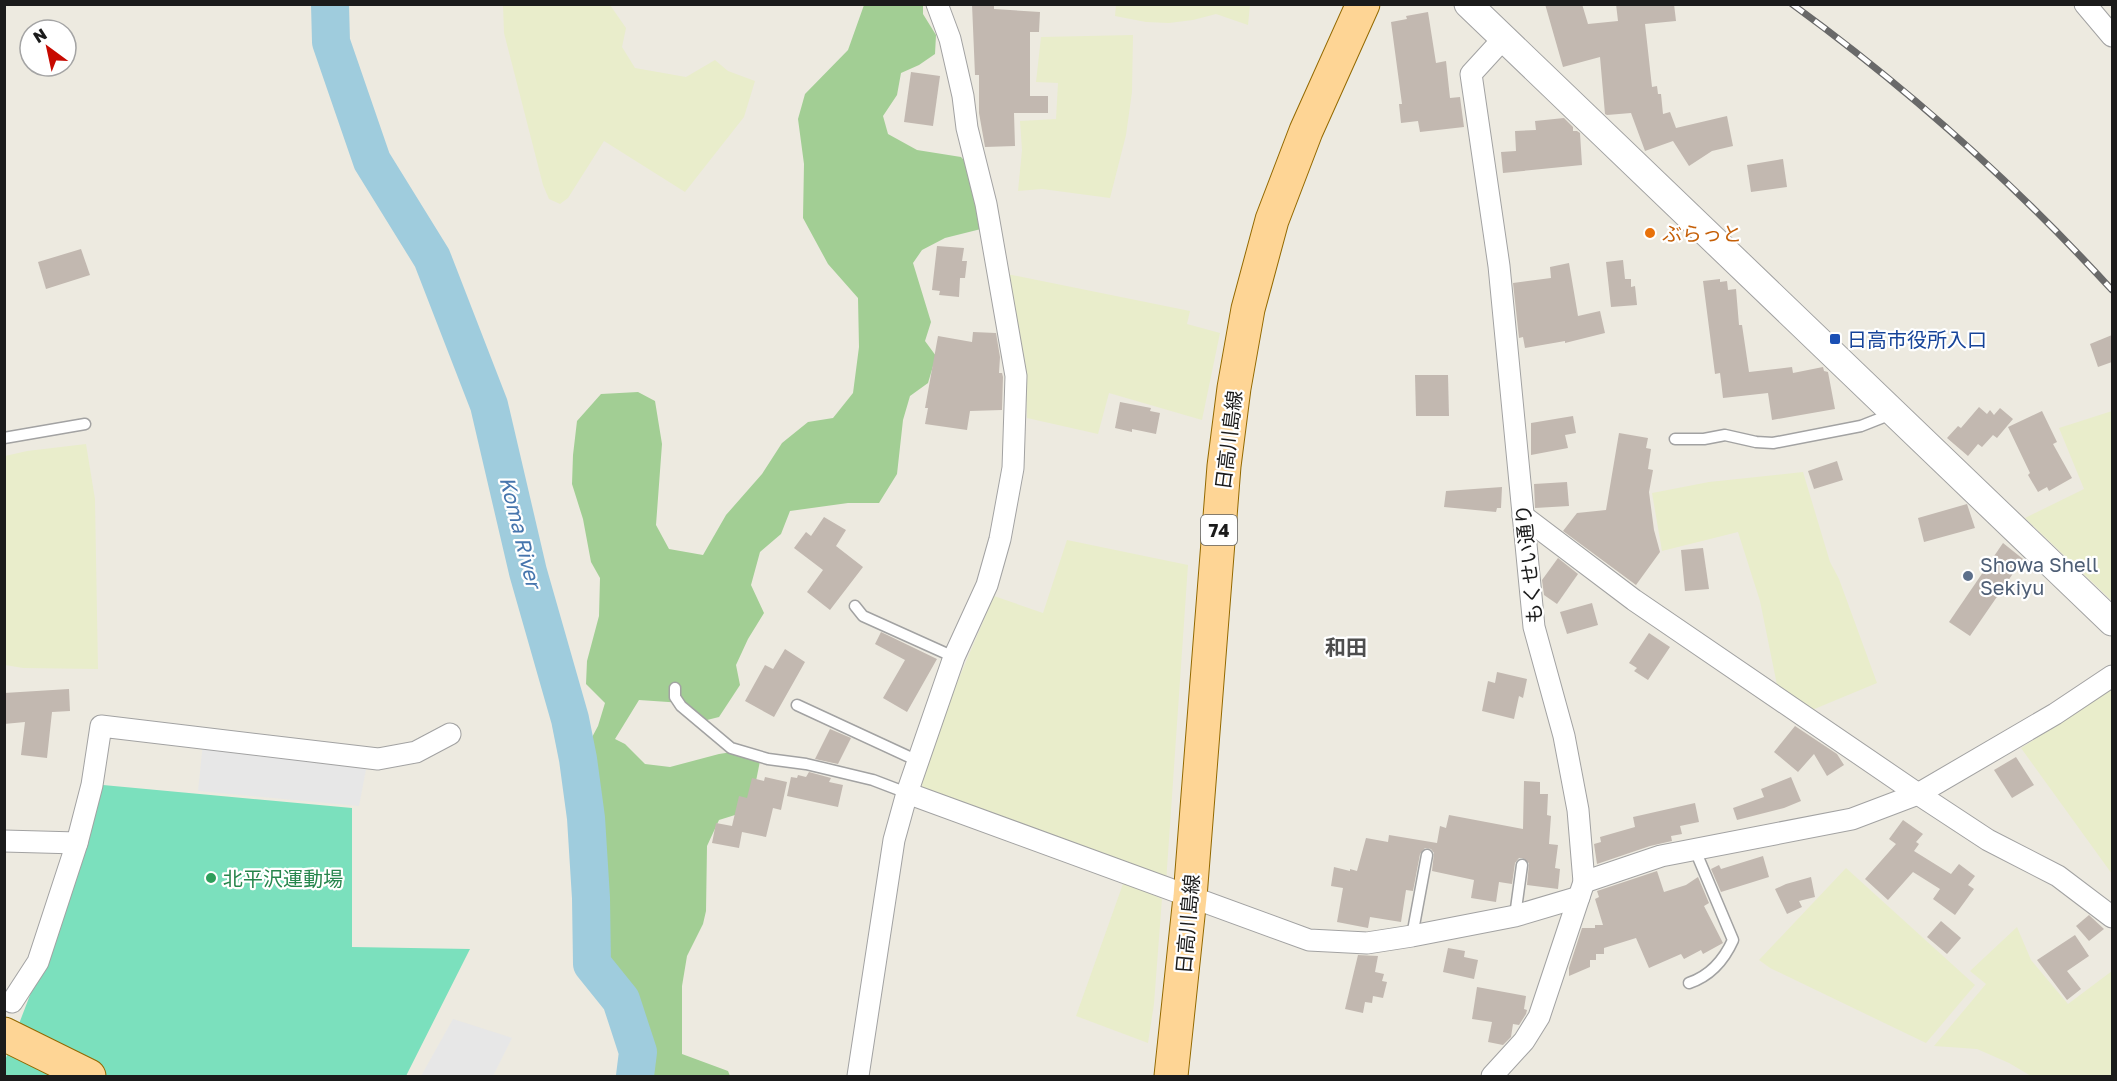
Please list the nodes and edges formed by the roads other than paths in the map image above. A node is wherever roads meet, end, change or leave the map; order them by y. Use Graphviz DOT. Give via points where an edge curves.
graph roads {
  1 [pos="937,4"];
  2 [pos="1363,4"];
  3 [pos="1468,4"];
  4 [pos="2085,4"];
  5 [pos="2112,36"];
  6 [pos="1503,39"];
  7 [pos="1894,413"];
  8 [pos="85,424"];
  9 [pos="4,438"];
  10 [pos="1675,439"];
  11 [pos="1523,516"];
  12 [pos="855,606"];
  13 [pos="2112,622"];
  14 [pos="954,657"];
  15 [pos="2112,676"];
  16 [pos="675,688"];
  17 [pos="797,705"];
  18 [pos="450,734"];
  19 [pos="918,761"];
  20 [pos="907,793"];
  21 [pos="1918,794"];
  22 [pos="4,840"];
  23 [pos="77,843"];
  24 [pos="1695,850"];
  25 [pos="1427,855"];
  26 [pos="1521,865"];
  27 [pos="1581,890"];
  28 [pos="1190,897"];
  29 [pos="1515,916"];
  30 [pos="2112,917"];
  31 [pos="1412,936"];
  32 [pos="1689,983"];
  33 [pos="12,1002"];
  34 [pos="4,1034"];
  35 [pos="89,1077"];
  36 [pos="858,1077"];
  37 [pos="1171,1077"];
  38 [pos="1492,1077"];
  1 -- 14 [label="street" via="950,39 966,128 986,204 1016,376 1012,468 1000,539 987,585"];
  2 -- 28 [label="main road, 日高川島線 / 74" via="1306,131 1272,220 1248,309 1224,466"];
  3 -- 6 [label="street"];
  4 -- 5 [label="street"];
  6 -- 7 [label="street"];
  6 -- 11 [label="street, もくせい通り" via="1472,74 1499,266"];
  7 -- 10 [label="lane" via="1861,426 1773,443 1725,435"];
  7 -- 13 [label="street"];
  8 -- 9 [label="lane"];
  11 -- 21 [label="street" via="1634,600"];
  11 -- 27 [label="street, もくせい通り" via="1534,627 1564,736 1578,810"];
  12 -- 14 [label="lane" via="863,615"];
  14 -- 19 [label="street"];
  15 -- 21 [label="street"];
  16 -- 20 [label="lane" via="681,706 731,748 873,780"];
  17 -- 19 [label="lane"];
  18 -- 23 [label="street" via="416,752 378,759 100,726 92,785"];
  19 -- 20 [label="street"];
  20 -- 28 [label="street"];
  20 -- 36 [label="street" via="894,840"];
  21 -- 24 [label="street" via="1852,819"];
  21 -- 30 [label="street" via="1988,840 2058,876"];
  22 -- 23 [label="street"];
  23 -- 33 [label="street" via="38,962"];
  24 -- 27 [label="street" via="1661,856"];
  24 -- 32 [label="lane" via="1733,940 1727,954 1704,978"];
  25 -- 31 [label="lane"];
  26 -- 29 [label="lane"];
  27 -- 29 [label="street"];
  27 -- 38 [label="street, もくせい通り" via="1539,1017"];
  28 -- 31 [label="street" via="1309,940 1367,943"];
  28 -- 37 [label="main road, 日高川島線 / 74"];
  29 -- 31 [label="street"];
  34 -- 35 [label="main road"];
}
